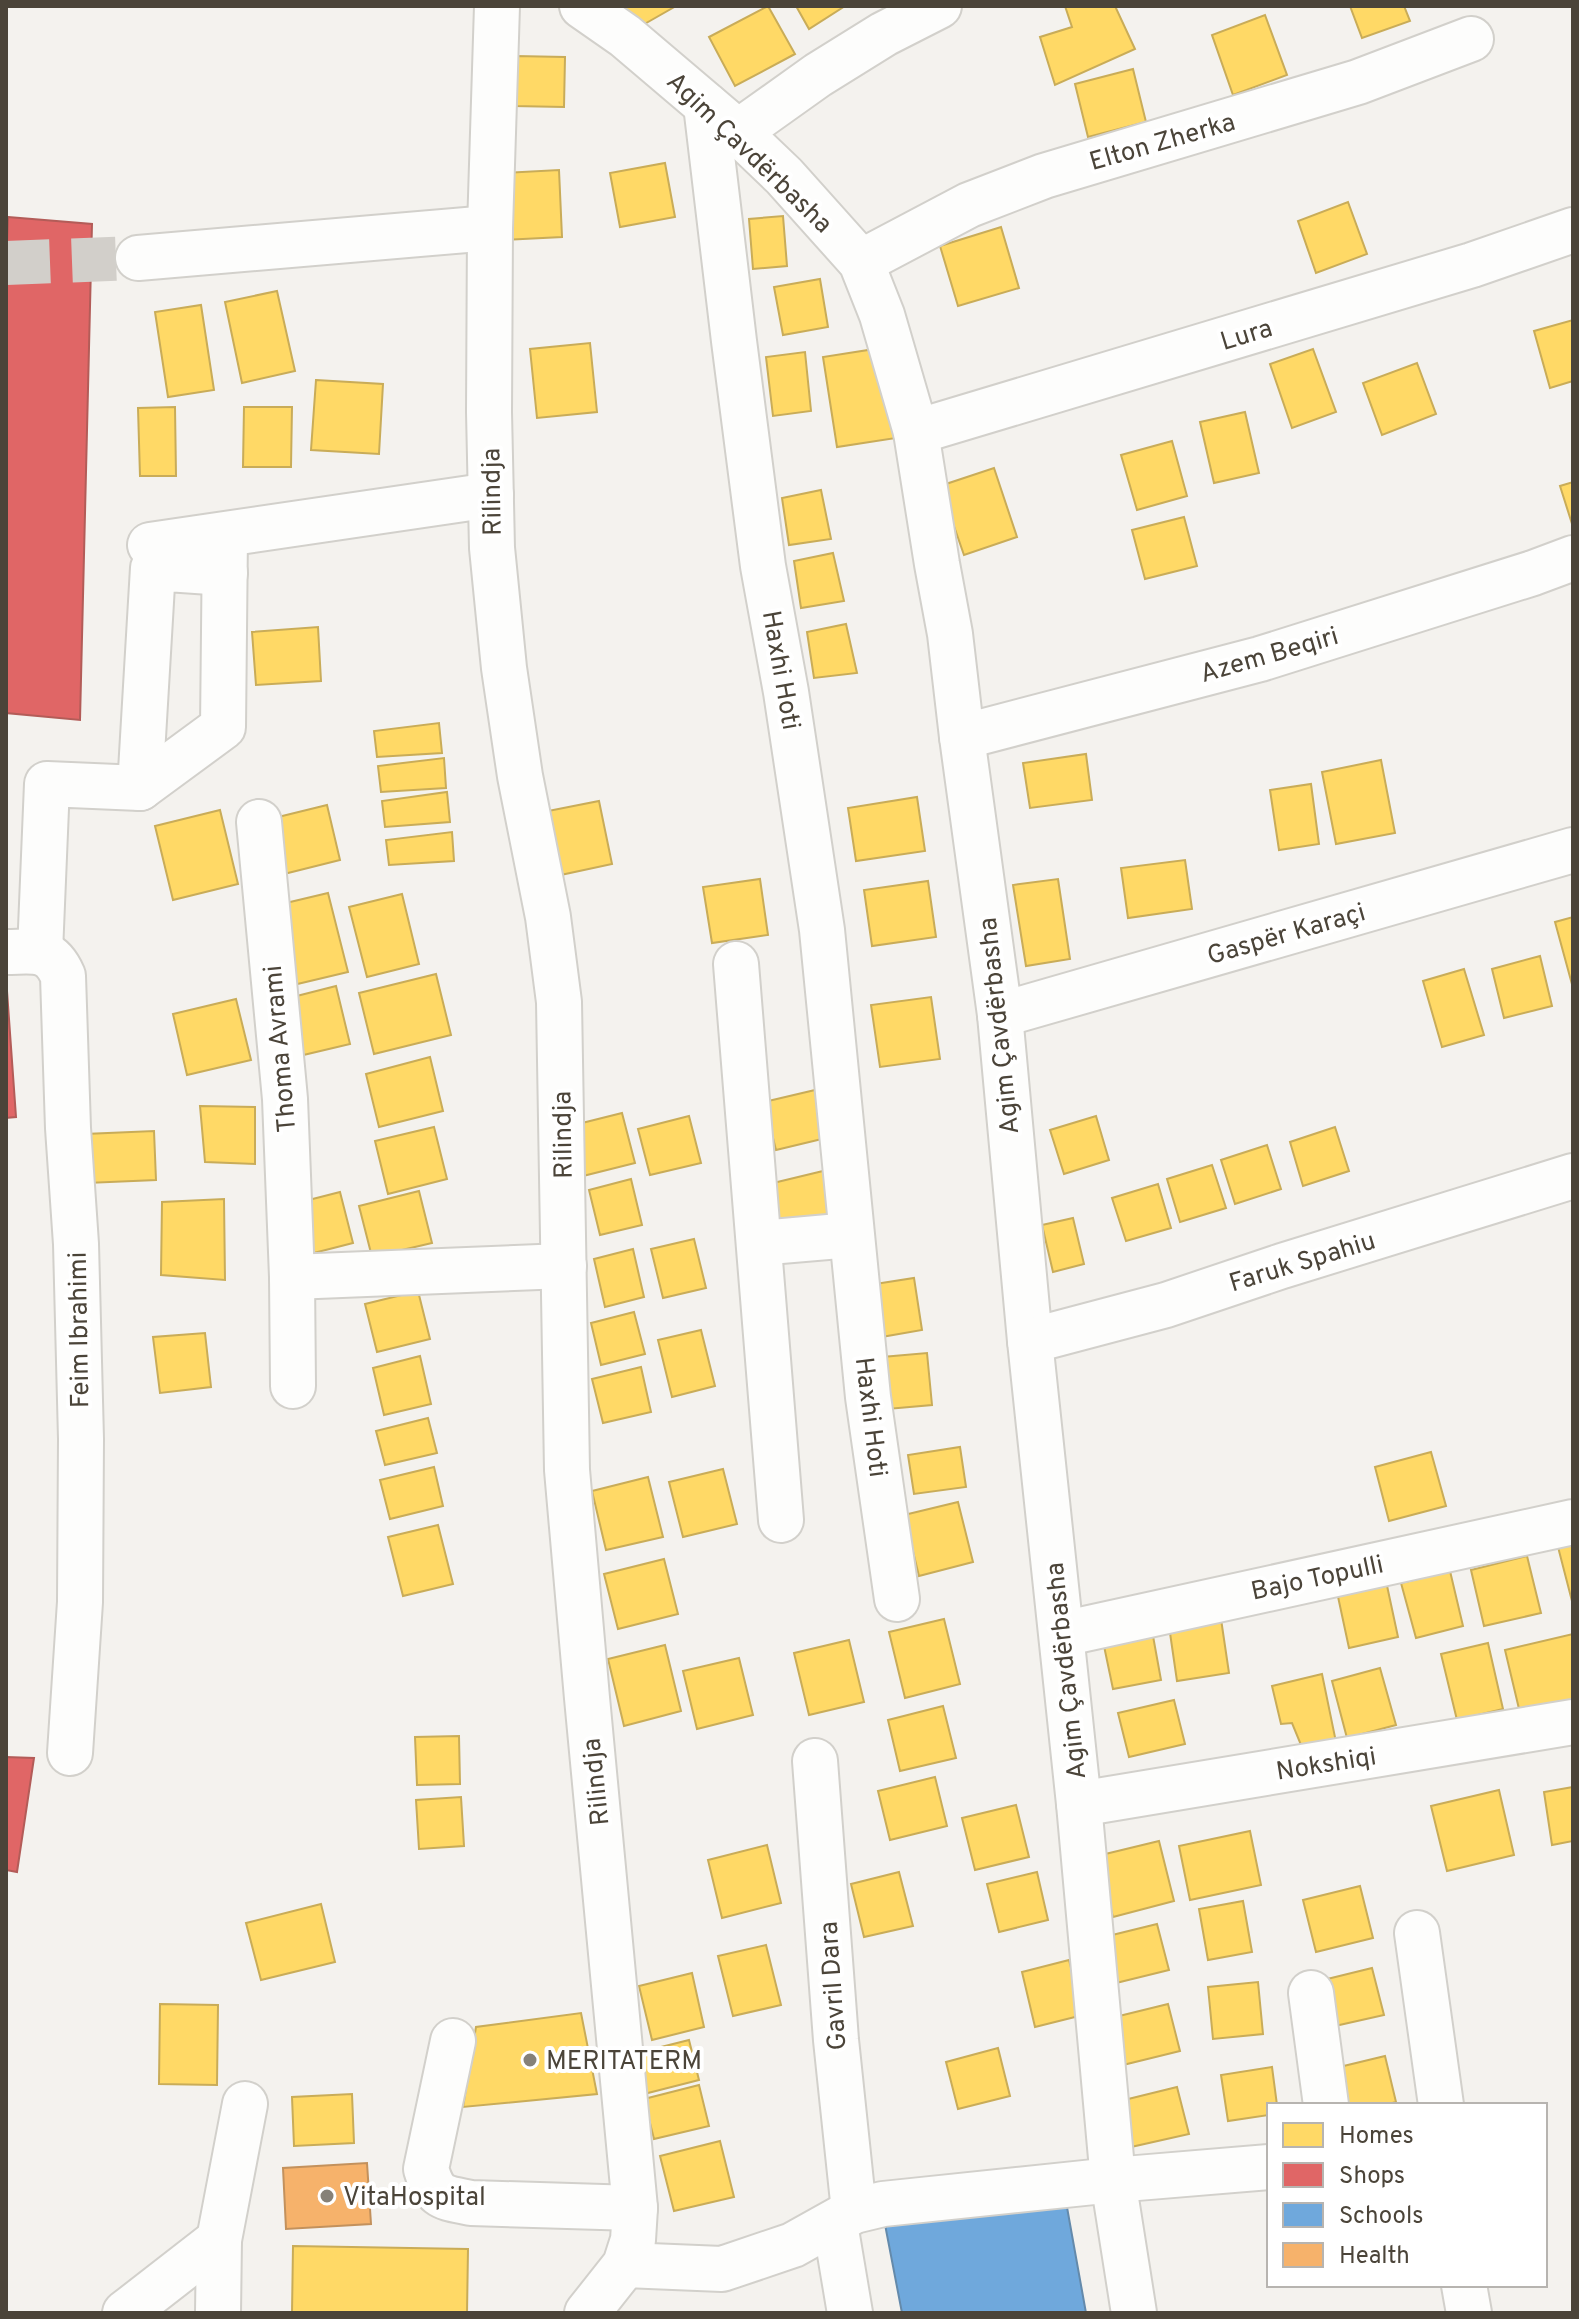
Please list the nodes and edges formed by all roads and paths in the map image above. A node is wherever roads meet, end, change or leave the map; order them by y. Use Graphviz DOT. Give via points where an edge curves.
graph roads {
  1 [pos="497,6"];
  2 [pos="582,6"];
  3 [pos="939,6"];
  4 [pos="1471,39"];
  5 [pos="722,119"];
  6 [pos="490,228"];
  7 [pos="1573,230"];
  8 [pos="138,258"];
  9 [pos="861,262"];
  10 [pos="916,432"];
  11 [pos="491,495"];
  12 [pos="150,545"];
  13 [pos="225,554"];
  14 [pos="1573,558"];
  15 [pos="962,737"];
  16 [pos="140,788"];
  17 [pos="259,822"];
  18 [pos="1573,850"];
  19 [pos="23,952"];
  20 [pos="736,964"];
  21 [pos="1000,1015"];
  22 [pos="1573,1176"];
  23 [pos="851,1235"];
  24 [pos="759,1243"];
  25 [pos="564,1266"];
  26 [pos="292,1277"];
  27 [pos="1030,1341"];
  28 [pos="293,1386"];
  29 [pos="781,1520"];
  30 [pos="1573,1522"];
  31 [pos="897,1599"];
  32 [pos="1062,1634"];
  33 [pos="1573,1722"];
  34 [pos="70,1753"];
  35 [pos="815,1761"];
  36 [pos="1079,1804"];
  37 [pos="1417,1933"];
  38 [pos="1311,1993"];
  39 [pos="453,2041"];
  40 [pos="1326,2103"];
  41 [pos="1441,2103"];
  42 [pos="245,2104"];
  43 [pos="1267,2167"];
  44 [pos="1113,2180"];
  45 [pos="635,2208"];
  46 [pos="844,2218"];
  47 [pos="219,2240"];
  48 [pos="625,2265"];
  49 [pos="1464,2287"];
  50 [pos="125,2313"];
  51 [pos="218,2313"];
  52 [pos="587,2313"];
  53 [pos="850,2313"];
  54 [pos="1134,2313"];
  55 [pos="1469,2313"];
  1 -- 6 [label="street, Rilindja"];
  2 -- 5 [label="street, Agim Çavdërbasha"];
  3 -- 5 [label="street"];
  4 -- 9 [label="street, Elton Zherka" via="1358,82 1044,176 969,205"];
  5 -- 9 [label="street, Agim Çavdërbasha" via="784,176"];
  5 -- 23 [label="street, Haxhi Hoti" via="722,250 763,566 822,930"];
  6 -- 8 [label="street"];
  6 -- 11 [label="street, Rilindja"];
  7 -- 10 [label="street, Lura"];
  9 -- 10 [label="street, Agim Çavdërbasha"];
  10 -- 15 [label="street, Agim Çavdërbasha"];
  11 -- 13 [label="street"];
  11 -- 25 [label="street, Rilindja" via="504,668 559,1002"];
  12 -- 13 [label="street"];
  13 -- 16 [label="street" via="223,727"];
  13 -- 16 [label="street" via="153,568"];
  14 -- 15 [label="street, Azem Beqiri" via="1260,659"];
  15 -- 21 [label="street, Agim Çavdërbasha"];
  16 -- 19 [label="street" via="47,784"];
  17 -- 26 [label="street, Thoma Avrami" via="285,1099"];
  18 -- 21 [label="street, Gaspër Karaçi"];
  19 -- 34 [label="street, Feim Ibrahimi" via="57,964 63,976 81,1439 80,1602"];
  20 -- 24 [label="street"];
  21 -- 27 [label="street, Agim Çavdërbasha"];
  22 -- 27 [label="street, Faruk Spahiu" via="1166,1305"];
  23 -- 24 [label="street"];
  23 -- 31 [label="street, Haxhi Hoti"];
  24 -- 29 [label="street"];
  25 -- 26 [label="street"];
  25 -- 45 [label="street, Rilindja" via="567,1470"];
  26 -- 28 [label="street, Thoma Avrami"];
  27 -- 32 [label="street, Agim Çavdërbasha"];
  30 -- 32 [label="street, Bajo Topulli"];
  32 -- 36 [label="street, Agim Çavdërbasha"];
  33 -- 36 [label="street, Nokshiqi"];
  35 -- 46 [label="street, Gavril Dara"];
  36 -- 44 [label="street, Agim Çavdërbasha"];
  37 -- 41 [label="street"];
  38 -- 40 [label="street"];
  39 -- 45 [label="street" via="426,2169 432,2187 444,2197 471,2203"];
  42 -- 47 [label="street"];
  43 -- 44 [label="street"];
  44 -- 46 [label="street" via="883,2204"];
  44 -- 54 [label="street, Agim Çavdërbasha"];
  45 -- 48 [label="street, Rilindja"];
  46 -- 48 [label="street" via="793,2245 722,2269"];
  46 -- 53 [label="street, Gavril Dara"];
  47 -- 50 [label="street"];
  47 -- 51 [label="street"];
  48 -- 52 [label="street"];
  49 -- 55 [label="street"];
}
